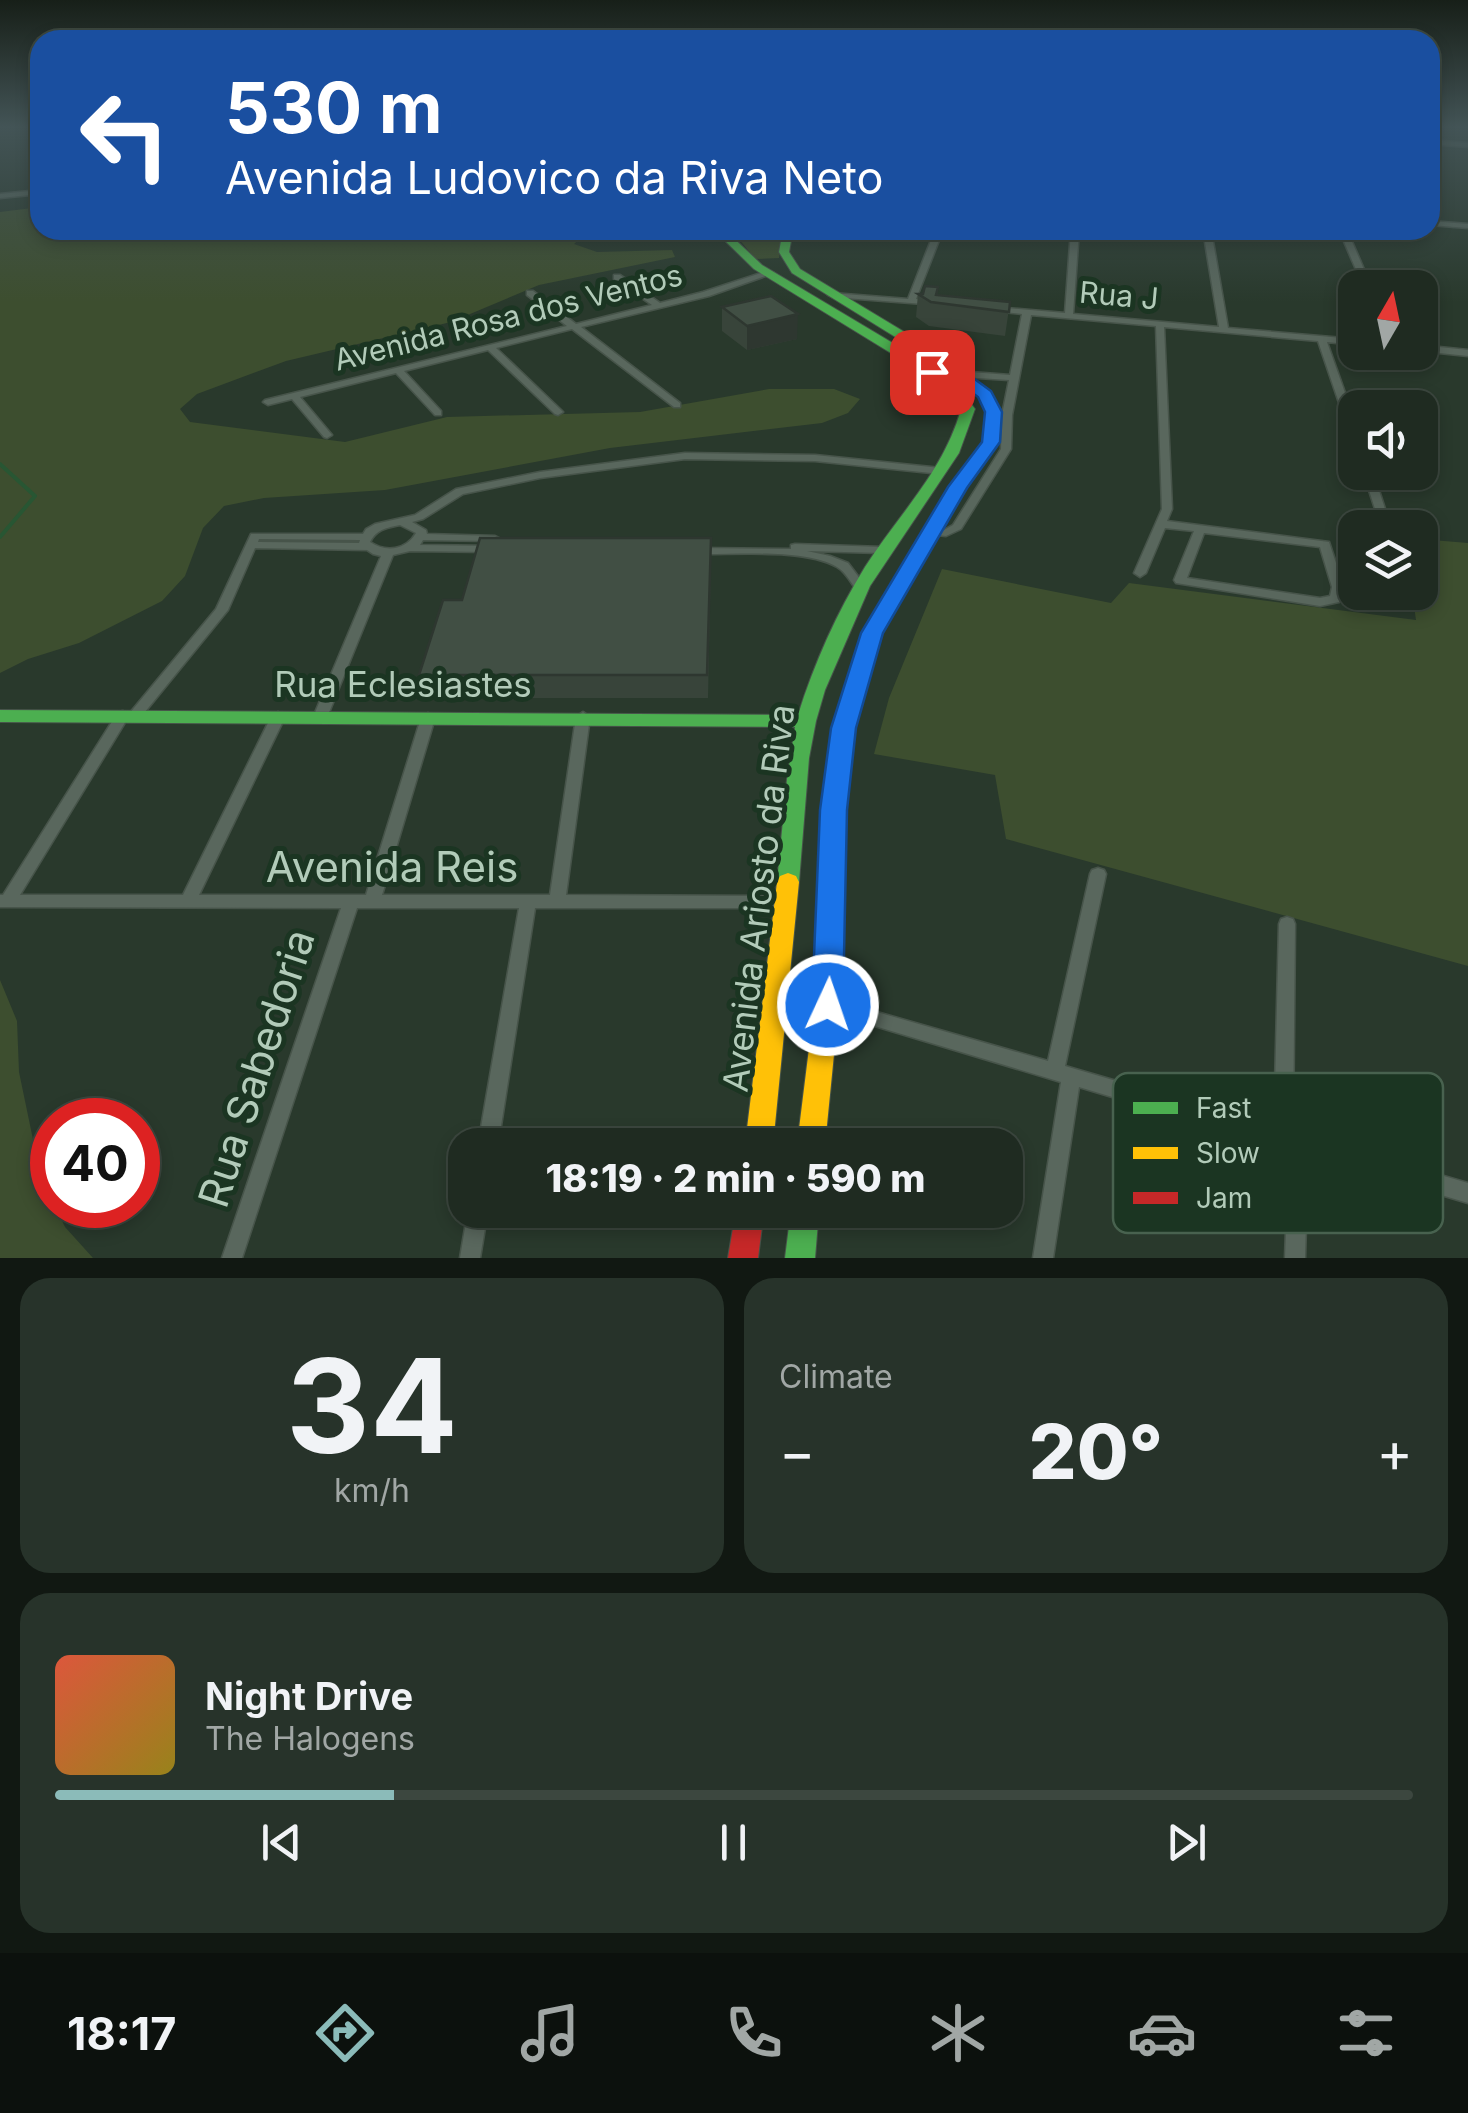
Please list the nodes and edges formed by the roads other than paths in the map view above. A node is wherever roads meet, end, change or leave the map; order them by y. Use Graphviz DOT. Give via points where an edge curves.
graph roads {
  1 [pos="30,193"];
  2 [pos="0,196"];
  3 [pos="1440,224"];
  4 [pos="1468,226"];
  5 [pos="728,240"];
  6 [pos="784,240"];
  7 [pos="935,240"];
  8 [pos="1073,240"];
  9 [pos="1209,240"];
  10 [pos="1347,240"];
  11 [pos="791,267"];
  12 [pos="757,268"];
  13 [pos="1360,270"];
  14 [pos="617,278"];
  15 [pos="742,279"];
  16 [pos="530,294"];
  17 [pos="878,298"];
  18 [pos="911,301"];
  19 [pos="837,304"];
  20 [pos="949,304"];
  21 [pos="659,306"];
  22 [pos="988,308"];
  23 [pos="1026,312"];
  24 [pos="1069,316"];
  25 [pos="1160,324"];
  26 [pos="578,326"];
  27 [pos="1224,330"];
  28 [pos="1322,339"];
  29 [pos="1338,340"];
  30 [pos="490,348"];
  31 [pos="1438,350"];
  32 [pos="1468,353"];
  33 [pos="398,370"];
  34 [pos="932,372"];
  35 [pos="956,372"];
  36 [pos="1013,378"];
  37 [pos="1340,390"];
  38 [pos="294,396"];
  39 [pos="268,402"];
  40 [pos="677,404"];
  41 [pos="558,412"];
  42 [pos="438,413"];
  43 [pos="1000,414"];
  44 [pos="327,435"];
  45 [pos="940,472"];
  46 [pos="958,487"];
  47 [pos="980,491"];
  48 [pos="404,522"];
  49 [pos="901,524"];
  50 [pos="1162,524"];
  51 [pos="1200,529"];
  52 [pos="932,532"];
  53 [pos="421,538"];
  54 [pos="517,540"];
  55 [pos="366,542"];
  56 [pos="409,548"];
  57 [pos="506,549"];
  58 [pos="882,550"];
  59 [pos="388,553"];
  60 [pos="1140,573"];
  61 [pos="860,588"];
  62 [pos="130,714"];
  63 [pos="321,715"];
  64 [pos="0,716"];
  65 [pos="278,716"];
  66 [pos="428,718"];
  67 [pos="583,718"];
  68 [pos="806,720"];
  69 [pos="1098,874"];
  70 [pos="373,899"];
  71 [pos="189,900"];
  72 [pos="557,900"];
  73 [pos="4,901"];
  74 [pos="351,901"];
  75 [pos="528,901"];
  76 [pos="784,902"];
  77 [pos="1287,924"];
  78 [pos="828,1005"];
  79 [pos="1290,1073"];
  80 [pos="1063,1075"];
  81 [pos="1113,1090"];
  82 [pos="491,1128"];
  83 [pos="761,1128"];
  84 [pos="813,1128"];
  85 [pos="1443,1186"];
  86 [pos="1468,1193"];
  87 [pos="475,1228"];
  88 [pos="748,1228"];
  89 [pos="803,1228"];
  90 [pos="1294,1233"];
  91 [pos="232,1258"];
  92 [pos="470,1258"];
  93 [pos="744,1258"];
  94 [pos="800,1258"];
  95 [pos="1043,1258"];
  96 [pos="1295,1258"];
  1 -- 2 [label="street"];
  3 -- 4 [label="street"];
  5 -- 12 [label="street, Avenida Ariosto da Riva"];
  6 -- 11 [label="street"];
  7 -- 18 [label="street"];
  8 -- 24 [label="street"];
  9 -- 27 [label="street"];
  10 -- 13 [label="street"];
  11 -- 12 [label="street"];
  11 -- 19 [label="street"];
  12 -- 15 [label="street, Avenida Rosa dos Ventos"];
  12 -- 15 [label="street"];
  12 -- 19 [label="street, Avenida Ariosto da Riva"];
  14 -- 21 [label="street"];
  15 -- 21 [label="street, Avenida Rosa dos Ventos"];
  16 -- 26 [label="street"];
  17 -- 18 [label="street"];
  17 -- 19 [label="street"];
  17 -- 19 [label="street"];
  18 -- 20 [label="street"];
  19 -- 34 [label="street, Avenida Ariosto da Riva"];
  19 -- 35 [label="street"];
  21 -- 26 [label="street, Avenida Rosa dos Ventos"];
  22 -- 23 [label="street, Rua J"];
  23 -- 24 [label="street, Rua J"];
  23 -- 36 [label="street"];
  24 -- 25 [label="street, Rua J"];
  25 -- 27 [label="street, Rua J"];
  25 -- 50 [label="street" via="1167,509"];
  26 -- 30 [label="street, Avenida Rosa dos Ventos"];
  26 -- 40 [label="street"];
  27 -- 28 [label="street, Rua J"];
  28 -- 29 [label="street, Rua J"];
  28 -- 37 [label="street"];
  30 -- 33 [label="street, Avenida Rosa dos Ventos"];
  30 -- 41 [label="street"];
  31 -- 32 [label="street"];
  33 -- 38 [label="street, Avenida Rosa dos Ventos"];
  33 -- 42 [label="street"];
  34 -- 35 [label="street"];
  34 -- 45 [label="street, Avenida Ariosto da Riva" via="968,409 966,428"];
  35 -- 36 [label="street"];
  35 -- 43 [label="street"];
  36 -- 43 [label="street"];
  38 -- 39 [label="street, Avenida Rosa dos Ventos"];
  38 -- 44 [label="street"];
  43 -- 46 [label="street" via="991,442"];
  43 -- 47 [label="street" via="1006,449"];
  45 -- 48 [label="street" via="815,458 685,456 460,492"];
  45 -- 49 [label="street, Avenida Ariosto da Riva"];
  46 -- 47 [label="street"];
  46 -- 52 [label="street"];
  47 -- 52 [label="street" via="957,527"];
  48 -- 53 [label="street" via="418,528"];
  48 -- 55 [label="street" via="380,526"];
  49 -- 52 [label="street"];
  49 -- 58 [label="street, Avenida Ariosto da Riva"];
  50 -- 51 [label="street"];
  50 -- 60 [label="street"];
  51 -- 51 [label="street" via="1326,544 1335,598 1320,602 1180,580"];
  52 -- 78 [label="street" via="872,633 844,728 834,810"];
  53 -- 54 [label="street"];
  53 -- 56 [label="street"];
  55 -- 59 [label="street"];
  55 -- 62 [label="street" via="253,541 222,610"];
  56 -- 57 [label="street"];
  56 -- 59 [label="street"];
  58 -- 61 [label="street, Avenida Ariosto da Riva"];
  58 -- 61 [label="street" via="685,548 825,560 848,568"];
  59 -- 63 [label="street"];
  61 -- 68 [label="street, Avenida Ariosto da Riva"];
  62 -- 64 [label="street, Rua Eclesiastes"];
  62 -- 65 [label="street, Rua Eclesiastes"];
  62 -- 73 [label="street"];
  63 -- 65 [label="street, Rua Eclesiastes"];
  63 -- 66 [label="street, Rua Eclesiastes"];
  65 -- 71 [label="street"];
  66 -- 67 [label="street, Rua Eclesiastes"];
  66 -- 70 [label="street"];
  67 -- 68 [label="street, Rua Eclesiastes"];
  67 -- 72 [label="street"];
  68 -- 76 [label="street, Avenida Ariosto da Riva"];
  69 -- 80 [label="street"];
  70 -- 74 [label="street, Avenida Reis"];
  70 -- 75 [label="street, Avenida Reis"];
  71 -- 73 [label="street, Avenida Reis"];
  71 -- 74 [label="street, Avenida Reis"];
  72 -- 75 [label="street, Avenida Reis"];
  72 -- 76 [label="street, Avenida Reis"];
  74 -- 91 [label="street, Rua Sabedoria"];
  75 -- 82 [label="street"];
  76 -- 83 [label="street, Avenida Ariosto da Riva"];
  77 -- 79 [label="street"];
  78 -- 80 [label="street"];
  78 -- 84 [label="street"];
  80 -- 81 [label="street"];
  80 -- 95 [label="street"];
  85 -- 86 [label="street"];
  87 -- 92 [label="street"];
  88 -- 93 [label="street"];
  89 -- 94 [label="street"];
  90 -- 96 [label="street"];
}
